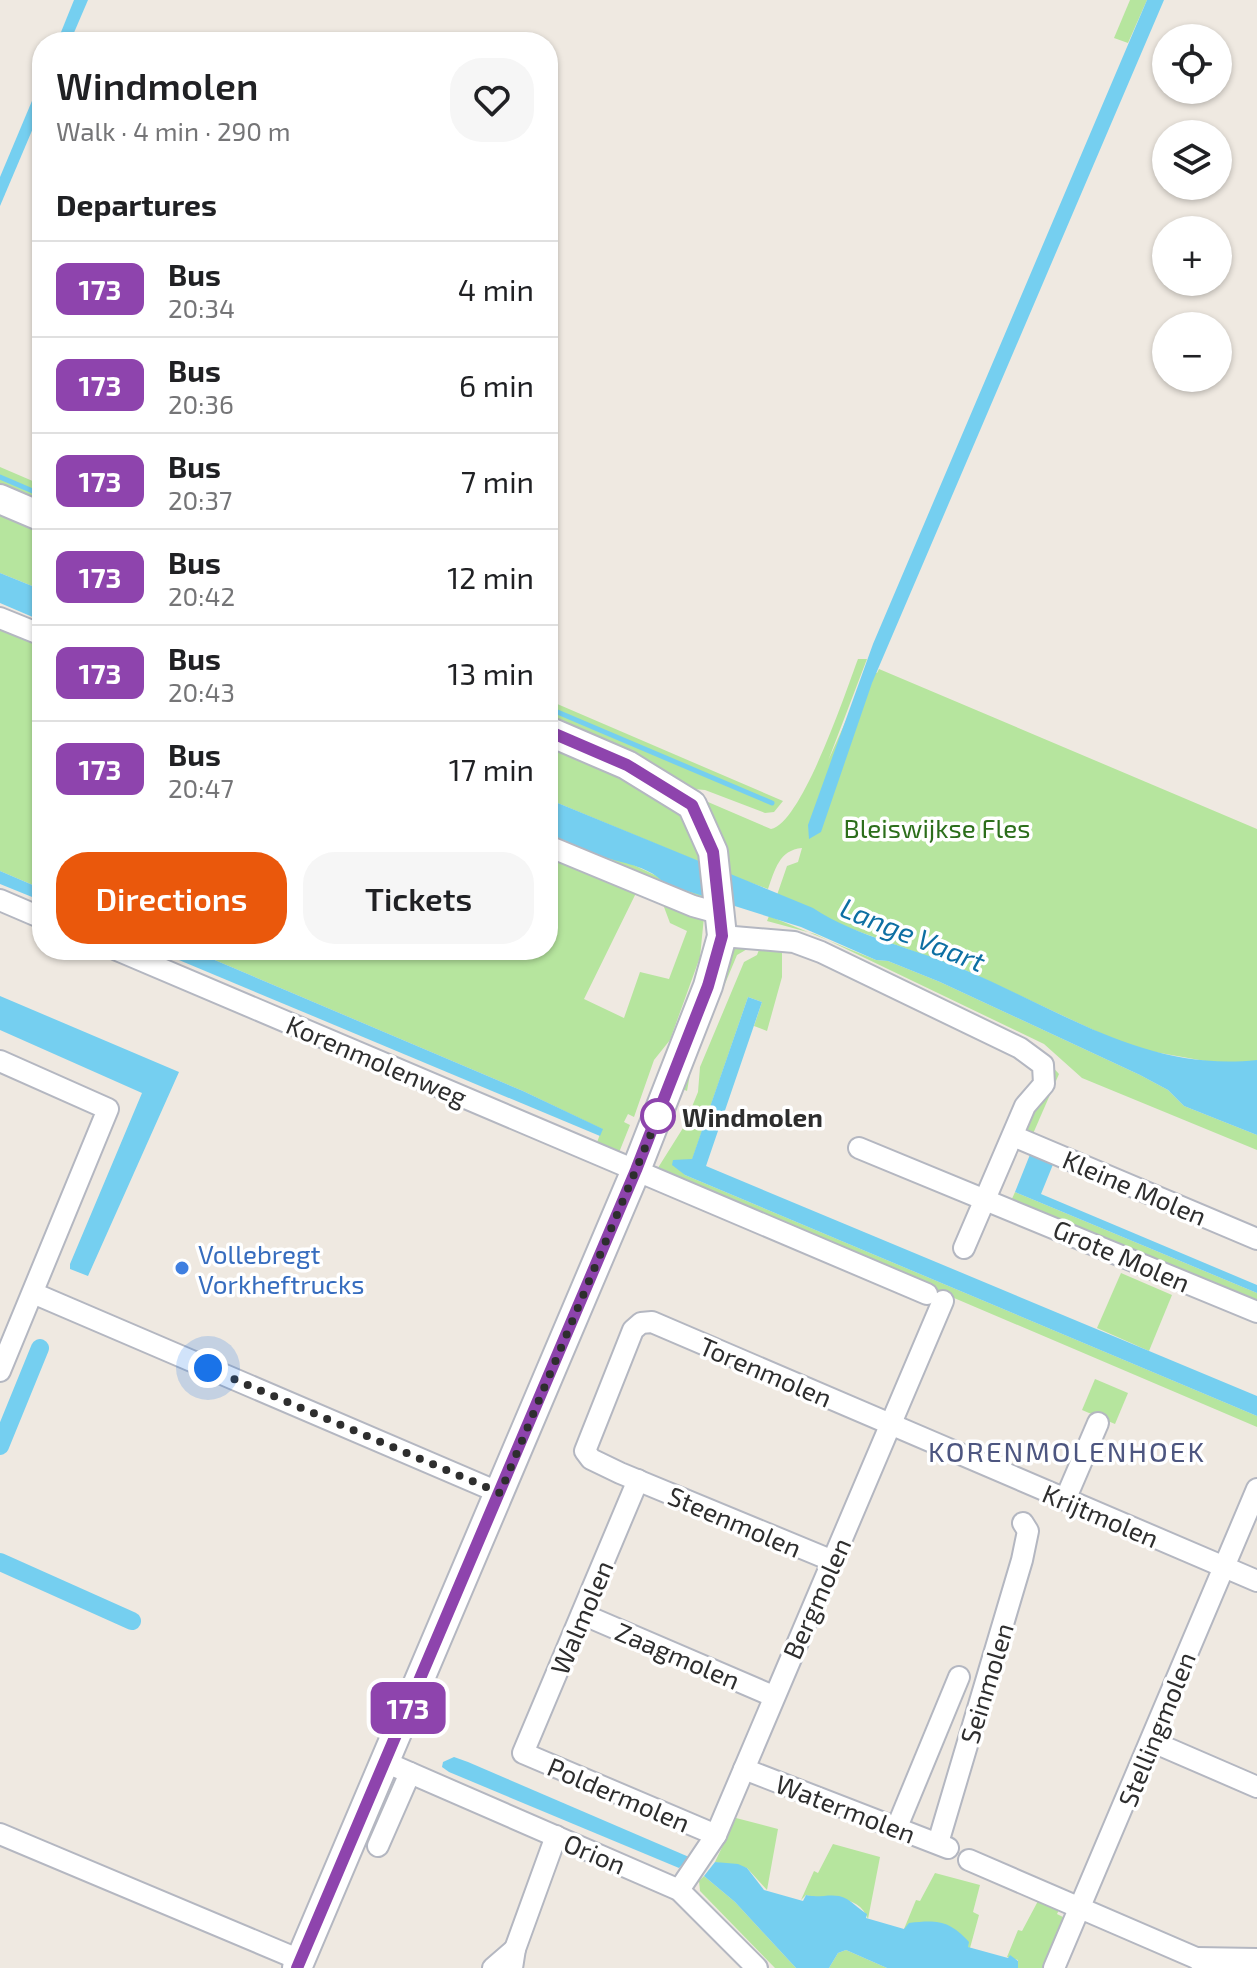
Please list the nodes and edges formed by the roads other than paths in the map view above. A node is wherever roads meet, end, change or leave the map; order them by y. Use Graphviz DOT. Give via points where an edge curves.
graph roads {
  1 [pos="0,499"];
  2 [pos="32,513"];
  3 [pos="0,618"];
  4 [pos="32,631"];
  5 [pos="558,735"];
  6 [pos="558,850"];
  7 [pos="0,900"];
  8 [pos="32,914"];
  9 [pos="722,925"];
  10 [pos="141,960"];
  11 [pos="0,1061"];
  12 [pos="1013,1136"];
  13 [pos="859,1148"];
  14 [pos="636,1170"];
  15 [pos="986,1200"];
  16 [pos="1257,1239"];
  17 [pos="964,1248"];
  18 [pos="33,1293"];
  19 [pos="1257,1312"];
  20 [pos="641,1323"];
  21 [pos="0,1371"];
  22 [pos="1098,1423"];
  23 [pos="891,1424"];
  24 [pos="638,1480"];
  25 [pos="1257,1489"];
  26 [pos="500,1493"];
  27 [pos="1065,1500"];
  28 [pos="1023,1523"];
  29 [pos="833,1561"];
  30 [pos="1223,1567"];
  31 [pos="1257,1581"];
  32 [pos="582,1614"];
  33 [pos="959,1677"];
  34 [pos="773,1696"];
  35 [pos="1153,1742"];
  36 [pos="523,1753"];
  37 [pos="397,1768"];
  38 [pos="744,1769"];
  39 [pos="1257,1787"];
  40 [pos="897,1827"];
  41 [pos="0,1834"];
  42 [pos="556,1836"];
  43 [pos="712,1842"];
  44 [pos="378,1846"];
  45 [pos="943,1846"];
  46 [pos="969,1860"];
  47 [pos="685,1882"];
  48 [pos="1081,1908"];
  49 [pos="513,1958"];
  50 [pos="1257,1959"];
  51 [pos="1202,1963"];
  52 [pos="298,1964"];
  53 [pos="493,1968"];
  54 [pos="757,1968"];
  55 [pos="1054,1968"];
  1 -- 2 [label="street"];
  3 -- 4 [label="street"];
  5 -- 9 [label="street" via="627,765 692,805 713,852"];
  6 -- 9 [label="street" via="693,906"];
  7 -- 8 [label="street"];
  9 -- 12 [label="street" via="821,952 1038,1059 1045,1080 1025,1106"];
  9 -- 14 [label="street" via="708,986"];
  10 -- 14 [label="street, Korenmolenweg"];
  11 -- 18 [label="street" via="108,1109"];
  12 -- 15 [label="street"];
  12 -- 16 [label="street, Kleine Molen"];
  13 -- 15 [label="street, Grote Molen"];
  14 -- 23 [label="street, Bergmolen" via="935,1297"];
  14 -- 26 [label="street"];
  15 -- 17 [label="street"];
  15 -- 19 [label="street, Grote Molen"];
  18 -- 21 [label="street"];
  18 -- 26 [label="street"];
  20 -- 23 [label="street, Torenmolen" via="652,1322"];
  20 -- 24 [label="street, Steenmolen" via="633,1330 585,1451 591,1459"];
  22 -- 27 [label="street"];
  23 -- 27 [label="street, Krijtmolen"];
  23 -- 29 [label="street, Bergmolen"];
  24 -- 29 [label="street, Steenmolen"];
  24 -- 32 [label="street, Walmolen"];
  25 -- 30 [label="street, Stellingmolen"];
  26 -- 37 [label="street"];
  27 -- 30 [label="street, Krijtmolen"];
  28 -- 45 [label="street, Seinmolen" via="1028,1531 1022,1560"];
  29 -- 34 [label="street, Bergmolen"];
  30 -- 31 [label="street, Krijtmolen"];
  30 -- 35 [label="street, Stellingmolen"];
  32 -- 34 [label="street, Zaagmolen"];
  32 -- 36 [label="street, Walmolen"];
  33 -- 40 [label="street, Seinmolen"];
  34 -- 38 [label="street, Bergmolen"];
  35 -- 39 [label="street"];
  35 -- 48 [label="street, Stellingmolen"];
  36 -- 43 [label="street, Poldermolen"];
  37 -- 42 [label="street, Orion"];
  37 -- 44 [label="street"];
  37 -- 52 [label="street"];
  38 -- 40 [label="street, Watermolen"];
  38 -- 43 [label="street, Bergmolen"];
  40 -- 45 [label="street, Watermolen"];
  41 -- 52 [label="street"];
  42 -- 47 [label="street, Orion"];
  42 -- 49 [label="street"];
  43 -- 47 [label="street, Bergmolen"];
  46 -- 48 [label="street"];
  47 -- 54 [label="street, Orion"];
  48 -- 51 [label="street"];
  48 -- 55 [label="street, Stellingmolen"];
  49 -- 53 [label="street"];
  50 -- 51 [label="street"];
}
